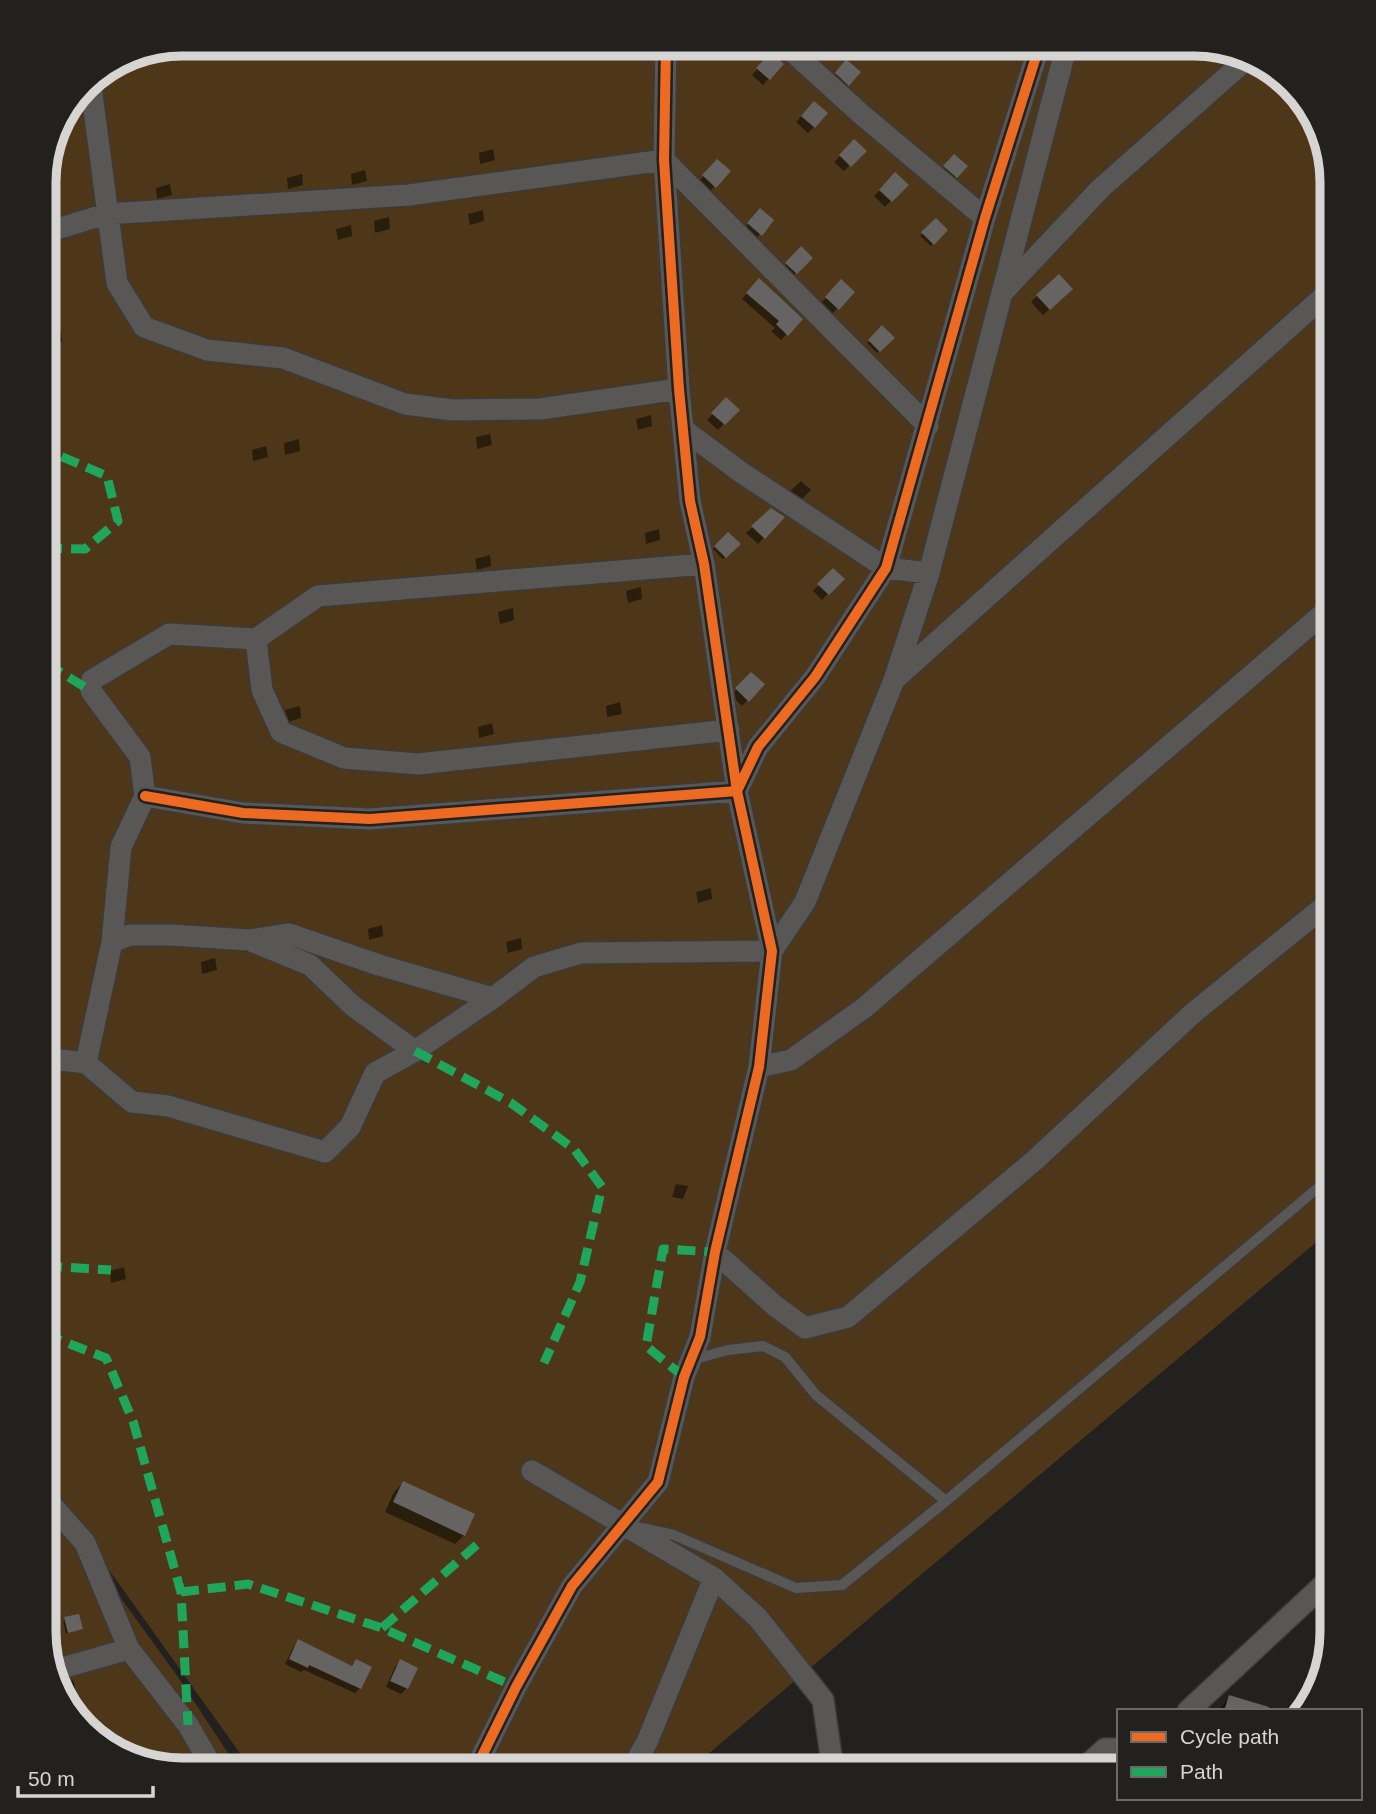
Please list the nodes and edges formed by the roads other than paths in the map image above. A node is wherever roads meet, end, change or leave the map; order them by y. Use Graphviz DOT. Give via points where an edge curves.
graph roads {
  1 [pos="666,56"];
  2 [pos="797,56"];
  3 [pos="1036,56"];
  4 [pos="1064,56"];
  5 [pos="1240,65"];
  6 [pos="92,94"];
  7 [pos="664,160"];
  8 [pos="106,214"];
  9 [pos="985,218"];
  10 [pos="56,229"];
  11 [pos="1001,294"];
  12 [pos="1320,300"];
  13 [pos="679,389"];
  14 [pos="928,426"];
  15 [pos="684,430"];
  16 [pos="704,564"];
  17 [pos="886,568"];
  18 [pos="929,573"];
  19 [pos="1320,616"];
  20 [pos="256,639"];
  21 [pos="894,680"];
  22 [pos="729,730"];
  23 [pos="737,791"];
  24 [pos="145,796"];
  25 [pos="1320,911"];
  26 [pos="249,940"];
  27 [pos="112,942"];
  28 [pos="772,951"];
  29 [pos="494,998"];
  30 [pos="415,1051"];
  31 [pos="56,1059"];
  32 [pos="86,1063"];
  33 [pos="759,1067"];
  34 [pos="1320,1186"];
  35 [pos="715,1252"];
  36 [pos="691,1360"];
  37 [pos="532,1471"];
  38 [pos="946,1501"];
  39 [pos="56,1511"];
  40 [pos="622,1524"];
  41 [pos="714,1578"];
  42 [pos="1320,1588"];
  43 [pos="129,1649"];
  44 [pos="62,1668"];
  45 [pos="1190,1709"];
  46 [pos="1117,1749"];
  47 [pos="207,1758"];
  48 [pos="481,1758"];
  49 [pos="638,1758"];
  50 [pos="831,1758"];
  51 [pos="1095,1758"];
  1 -- 7 [label="street"];
  2 -- 9 [label="street"];
  3 -- 9 [label="street"];
  4 -- 11 [label="street"];
  5 -- 11 [label="street" via="1100,189"];
  6 -- 8 [label="street"];
  7 -- 8 [label="street" via="409,195"];
  7 -- 13 [label="street"];
  7 -- 14 [label="street"];
  8 -- 10 [label="street"];
  8 -- 13 [label="street" via="117,284 144,327 207,350 283,358 405,404 453,410 540,409"];
  9 -- 14 [label="street"];
  11 -- 18 [label="street"];
  12 -- 21 [label="street"];
  13 -- 15 [label="street"];
  14 -- 17 [label="street"];
  15 -- 16 [label="street" via="690,501"];
  15 -- 17 [label="street"];
  16 -- 20 [label="street" via="318,596"];
  16 -- 22 [label="street"];
  17 -- 18 [label="street"];
  17 -- 23 [label="street" via="815,677 758,747"];
  18 -- 21 [label="street"];
  19 -- 33 [label="street" via="864,1008 791,1060"];
  20 -- 22 [label="street" via="262,690 281,732 344,758 418,764"];
  20 -- 24 [label="street" via="169,634 92,680 90,691 140,757"];
  21 -- 28 [label="street" via="805,902"];
  22 -- 23 [label="street"];
  23 -- 24 [label="street" via="370,819 243,813"];
  23 -- 28 [label="street"];
  24 -- 27 [label="street" via="121,847"];
  25 -- 35 [label="street" via="1192,1014 1035,1160 848,1317 806,1328"];
  26 -- 27 [label="street" via="130,935"];
  26 -- 29 [label="street" via="289,934"];
  26 -- 30 [label="street" via="310,965 353,1006"];
  27 -- 32 [label="street"];
  28 -- 29 [label="street" via="581,953 534,967"];
  28 -- 33 [label="street"];
  29 -- 30 [label="street"];
  30 -- 32 [label="street" via="375,1073 350,1126 325,1152 168,1106 132,1102"];
  31 -- 32 [label="street"];
  33 -- 35 [label="street"];
  34 -- 38 [label="lane"];
  35 -- 36 [label="street" via="700,1337"];
  36 -- 38 [label="lane" via="763,1346 785,1357 816,1395"];
  36 -- 40 [label="street" via="658,1482"];
  37 -- 40 [label="street"];
  38 -- 40 [label="lane" via="842,1585 796,1588 674,1535"];
  39 -- 43 [label="street" via="85,1544"];
  40 -- 41 [label="street"];
  40 -- 48 [label="street" via="572,1586"];
  41 -- 49 [label="street"];
  41 -- 50 [label="street" via="758,1618 823,1700"];
  42 -- 45 [label="street"];
  43 -- 44 [label="street"];
  43 -- 47 [label="street"];
  46 -- 51 [label="street" via="1105,1749"];
}
